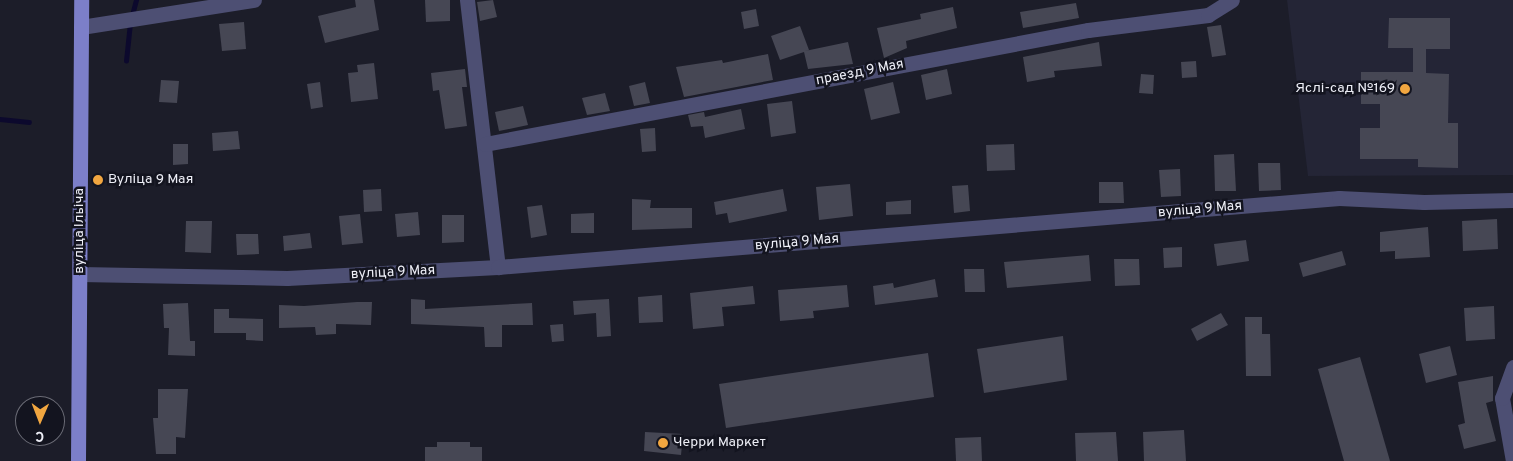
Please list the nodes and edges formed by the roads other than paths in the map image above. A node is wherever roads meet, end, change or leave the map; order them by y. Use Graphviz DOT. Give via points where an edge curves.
graph roads {
  1 [pos="81,0"];
  2 [pos="254,0"];
  3 [pos="466,0"];
  4 [pos="1232,0"];
  5 [pos="81,28"];
  6 [pos="485,144"];
  7 [pos="1513,200"];
  8 [pos="498,267"];
  9 [pos="80,274"];
  10 [pos="1513,367"];
  11 [pos="78,461"];
  12 [pos="1513,461"];
  1 -- 5 [label="main road, вуліца Ільіча"];
  2 -- 5 [label="street"];
  3 -- 6 [label="street"];
  4 -- 6 [label="street, праезд 9 Мая" via="1208,15 1088,30"];
  5 -- 9 [label="main road, вуліца Ільіча"];
  6 -- 8 [label="street"];
  7 -- 8 [label="street, вуліца 9 Мая" via="1424,202 1339,198"];
  8 -- 9 [label="street, вуліца 9 Мая" via="287,278"];
  9 -- 11 [label="main road, вуліца Ільіча"];
  10 -- 12 [label="street" via="1502,398"];
}
